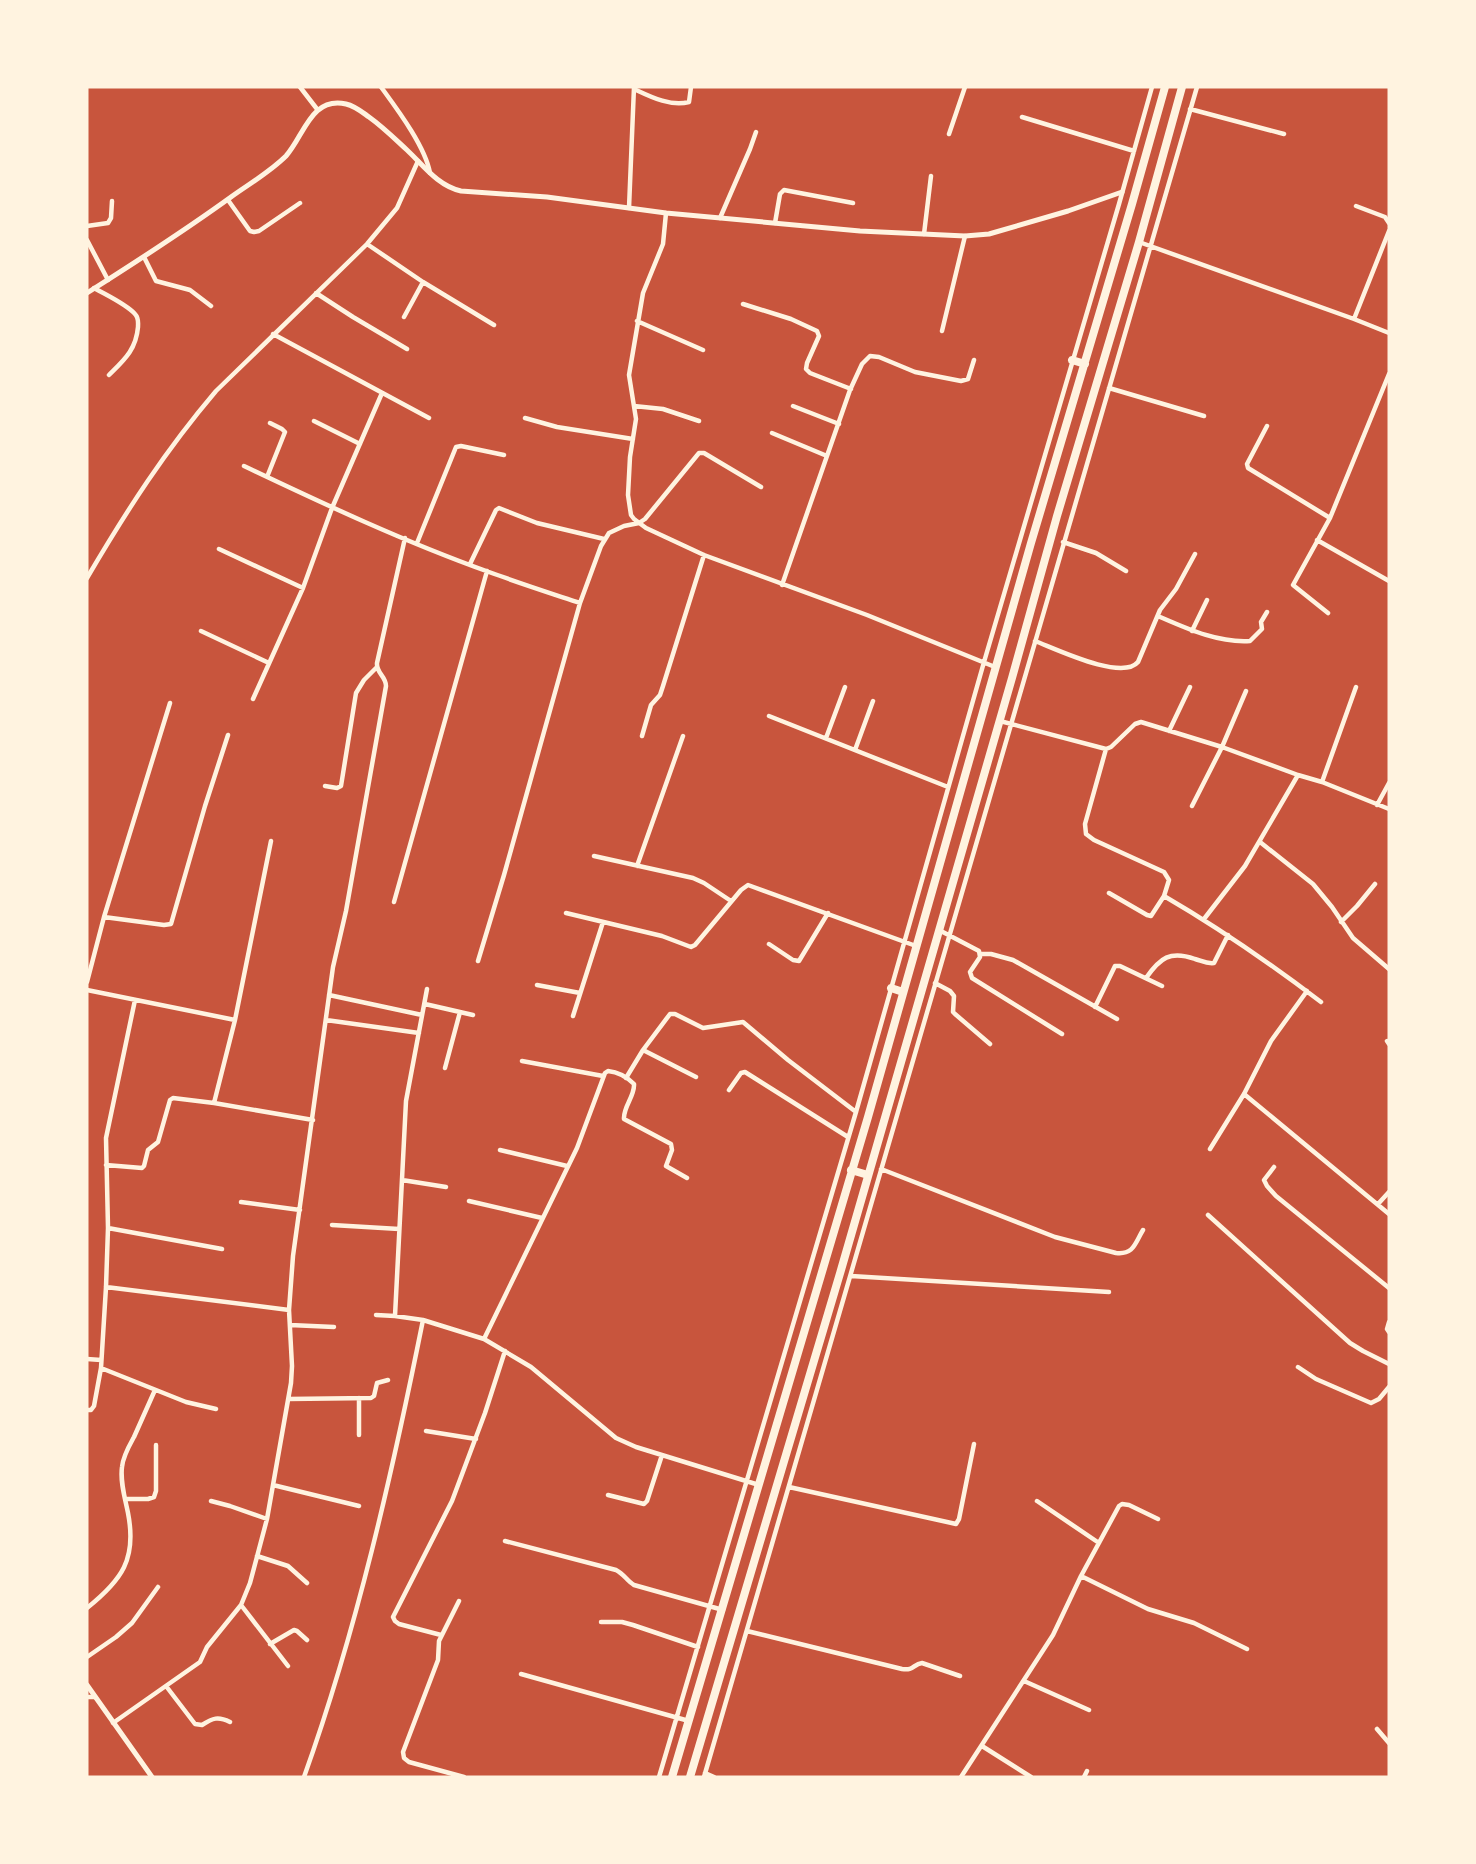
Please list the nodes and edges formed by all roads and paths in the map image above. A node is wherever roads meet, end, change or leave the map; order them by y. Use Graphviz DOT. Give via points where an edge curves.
graph roads {
  1 [pos="300,87"];
  2 [pos="381,87"];
  3 [pos="691,87"];
  4 [pos="965,87"];
  5 [pos="1152,87"];
  6 [pos="1165,87"];
  7 [pos="1182,87"];
  8 [pos="1197,87"];
  9 [pos="634,88"];
  10 [pos="317,109"];
  11 [pos="1190,109"];
  12 [pos="1022,117"];
  13 [pos="756,132"];
  14 [pos="949,134"];
  15 [pos="1284,134"];
  16 [pos="1134,151"];
  17 [pos="418,161"];
  18 [pos="430,173"];
  19 [pos="931,176"];
  20 [pos="1122,192"];
  21 [pos="228,200"];
  22 [pos="112,201"];
  23 [pos="300,203"];
  24 [pos="853,203"];
  25 [pos="1356,206"];
  26 [pos="629,208"];
  27 [pos="666,213"];
  28 [pos="720,218"];
  29 [pos="775,223"];
  30 [pos="1389,223"];
  31 [pos="87,226"];
  32 [pos="1389,231"];
  33 [pos="924,234"];
  34 [pos="965,237"];
  35 [pos="87,240"];
  36 [pos="1139,242"];
  37 [pos="367,244"];
  38 [pos="1151,245"];
  39 [pos="144,257"];
  40 [pos="108,280"];
  41 [pos="423,282"];
  42 [pos="94,288"];
  43 [pos="87,293"];
  44 [pos="316,293"];
  45 [pos="743,304"];
  46 [pos="211,306"];
  47 [pos="404,317"];
  48 [pos="1354,319"];
  49 [pos="638,321"];
  50 [pos="494,325"];
  51 [pos="942,331"];
  52 [pos="1389,333"];
  53 [pos="273,334"];
  54 [pos="407,349"];
  55 [pos="703,350"];
  56 [pos="974,360"];
  57 [pos="1072,360"];
  58 [pos="1084,364"];
  59 [pos="1389,374"];
  60 [pos="109,375"];
  61 [pos="1108,388"];
  62 [pos="851,389"];
  63 [pos="382,393"];
  64 [pos="634,406"];
  65 [pos="793,406"];
  66 [pos="1204,416"];
  67 [pos="429,418"];
  68 [pos="525,418"];
  69 [pos="314,421"];
  70 [pos="699,421"];
  71 [pos="270,423"];
  72 [pos="839,424"];
  73 [pos="1268,426"];
  74 [pos="772,433"];
  75 [pos="633,439"];
  76 [pos="360,444"];
  77 [pos="504,455"];
  78 [pos="827,456"];
  79 [pos="244,466"];
  80 [pos="267,477"];
  81 [pos="761,487"];
  82 [pos="332,508"];
  83 [pos="1330,518"];
  84 [pos="639,523"];
  85 [pos="405,538"];
  86 [pos="604,539"];
  87 [pos="1317,540"];
  88 [pos="1064,542"];
  89 [pos="417,543"];
  90 [pos="219,549"];
  91 [pos="1195,554"];
  92 [pos="704,555"];
  93 [pos="470,564"];
  94 [pos="486,571"];
  95 [pos="1126,571"];
  96 [pos="87,578"];
  97 [pos="1389,581"];
  98 [pos="782,585"];
  99 [pos="303,588"];
  100 [pos="1207,600"];
  101 [pos="580,603"];
  102 [pos="1267,612"];
  103 [pos="1328,613"];
  104 [pos="1158,616"];
  105 [pos="201,631"];
  106 [pos="1192,631"];
  107 [pos="1035,641"];
  108 [pos="984,662"];
  109 [pos="269,663"];
  110 [pos="377,667"];
  111 [pos="996,667"];
  112 [pos="845,687"];
  113 [pos="1190,687"];
  114 [pos="1356,687"];
  115 [pos="1246,691"];
  116 [pos="253,699"];
  117 [pos="873,701"];
  118 [pos="170,703"];
  119 [pos="769,716"];
  120 [pos="1000,721"];
  121 [pos="1011,724"];
  122 [pos="1169,731"];
  123 [pos="228,735"];
  124 [pos="642,736"];
  125 [pos="683,736"];
  126 [pos="826,738"];
  127 [pos="1222,747"];
  128 [pos="1106,749"];
  129 [pos="855,750"];
  130 [pos="1298,775"];
  131 [pos="1322,782"];
  132 [pos="1389,783"];
  133 [pos="325,786"];
  134 [pos="948,787"];
  135 [pos="1377,805"];
  136 [pos="1192,807"];
  137 [pos="1389,809"];
  138 [pos="271,841"];
  139 [pos="1260,842"];
  140 [pos="594,856"];
  141 [pos="637,866"];
  142 [pos="1375,884"];
  143 [pos="1109,893"];
  144 [pos="1164,896"];
  145 [pos="730,901"];
  146 [pos="394,902"];
  147 [pos="566,913"];
  148 [pos="828,913"];
  149 [pos="104,917"];
  150 [pos="1204,919"];
  151 [pos="603,922"];
  152 [pos="1341,922"];
  153 [pos="939,930"];
  154 [pos="949,935"];
  155 [pos="1228,935"];
  156 [pos="903,941"];
  157 [pos="769,944"];
  158 [pos="915,946"];
  159 [pos="981,954"];
  160 [pos="478,961"];
  161 [pos="1389,969"];
  162 [pos="1146,978"];
  163 [pos="87,982"];
  164 [pos="935,983"];
  165 [pos="537,985"];
  166 [pos="1162,986"];
  167 [pos="891,988"];
  168 [pos="427,989"];
  169 [pos="87,990"];
  170 [pos="1307,991"];
  171 [pos="903,992"];
  172 [pos="580,993"];
  173 [pos="329,995"];
  174 [pos="135,1000"];
  175 [pos="1321,1002"];
  176 [pos="424,1004"];
  177 [pos="1095,1007"];
  178 [pos="460,1012"];
  179 [pos="422,1015"];
  180 [pos="473,1015"];
  181 [pos="573,1016"];
  182 [pos="1118,1019"];
  183 [pos="235,1020"];
  184 [pos="326,1020"];
  185 [pos="419,1033"];
  186 [pos="1062,1034"];
  187 [pos="990,1044"];
  188 [pos="643,1050"];
  189 [pos="522,1061"];
  190 [pos="445,1068"];
  191 [pos="603,1076"];
  192 [pos="696,1077"];
  193 [pos="626,1078"];
  194 [pos="729,1090"];
  195 [pos="1244,1094"];
  196 [pos="214,1103"];
  197 [pos="856,1112"];
  198 [pos="313,1120"];
  199 [pos="848,1137"];
  200 [pos="1210,1149"];
  201 [pos="500,1150"];
  202 [pos="106,1165"];
  203 [pos="567,1166"];
  204 [pos="1274,1167"];
  205 [pos="881,1169"];
  206 [pos="851,1170"];
  207 [pos="868,1175"];
  208 [pos="687,1179"];
  209 [pos="402,1180"];
  210 [pos="446,1187"];
  211 [pos="1389,1192"];
  212 [pos="469,1201"];
  213 [pos="241,1202"];
  214 [pos="1378,1204"];
  215 [pos="300,1210"];
  216 [pos="1389,1214"];
  217 [pos="1208,1215"];
  218 [pos="542,1218"];
  219 [pos="332,1225"];
  220 [pos="108,1228"];
  221 [pos="399,1229"];
  222 [pos="1143,1230"];
  223 [pos="222,1249"];
  224 [pos="850,1276"];
  225 [pos="106,1287"];
  226 [pos="1389,1288"];
  227 [pos="1109,1292"];
  228 [pos="289,1311"];
  229 [pos="376,1315"];
  230 [pos="395,1316"];
  231 [pos="423,1320"];
  232 [pos="1389,1322"];
  233 [pos="290,1325"];
  234 [pos="334,1327"];
  235 [pos="1389,1332"];
  236 [pos="484,1339"];
  237 [pos="506,1352"];
  238 [pos="87,1359"];
  239 [pos="101,1360"];
  240 [pos="1389,1364"];
  241 [pos="1298,1367"];
  242 [pos="100,1368"];
  243 [pos="388,1380"];
  244 [pos="1389,1386"];
  245 [pos="155,1390"];
  246 [pos="359,1398"];
  247 [pos="288,1399"];
  248 [pos="216,1408"];
  249 [pos="87,1410"];
  250 [pos="426,1431"];
  251 [pos="360,1435"];
  252 [pos="476,1438"];
  253 [pos="156,1444"];
  254 [pos="974,1444"];
  255 [pos="662,1455"];
  256 [pos="747,1481"];
  257 [pos="273,1485"];
  258 [pos="759,1485"];
  259 [pos="789,1487"];
  260 [pos="608,1495"];
  261 [pos="125,1499"];
  262 [pos="211,1501"];
  263 [pos="1037,1501"];
  264 [pos="359,1506"];
  265 [pos="267,1519"];
  266 [pos="1158,1520"];
  267 [pos="506,1541"];
  268 [pos="1099,1543"];
  269 [pos="257,1556"];
  270 [pos="1082,1576"];
  271 [pos="307,1583"];
  272 [pos="158,1587"];
  273 [pos="459,1601"];
  274 [pos="241,1605"];
  275 [pos="710,1606"];
  276 [pos="87,1608"];
  277 [pos="723,1610"];
  278 [pos="601,1622"];
  279 [pos="747,1631"];
  280 [pos="441,1635"];
  281 [pos="307,1640"];
  282 [pos="270,1644"];
  283 [pos="698,1647"];
  284 [pos="1247,1649"];
  285 [pos="87,1657"];
  286 [pos="288,1666"];
  287 [pos="521,1674"];
  288 [pos="960,1676"];
  289 [pos="1024,1681"];
  290 [pos="87,1685"];
  291 [pos="166,1686"];
  292 [pos="87,1697"];
  293 [pos="95,1697"];
  294 [pos="1089,1710"];
  295 [pos="677,1717"];
  296 [pos="230,1722"];
  297 [pos="690,1722"];
  298 [pos="113,1723"];
  299 [pos="1377,1730"];
  300 [pos="1389,1743"];
  301 [pos="982,1746"];
  302 [pos="1087,1770"];
  303 [pos="705,1775"];
  304 [pos="152,1777"];
  305 [pos="304,1777"];
  306 [pos="464,1777"];
  307 [pos="659,1777"];
  308 [pos="672,1777"];
  309 [pos="690,1777"];
  310 [pos="714,1777"];
  311 [pos="962,1777"];
  312 [pos="1031,1777"];
  313 [pos="1084,1777"];
  1 -- 10 [label="street"];
  2 -- 18 [label="street" via="428,162"];
  3 -- 9 [label="street" via="689,102 684,103 656,99"];
  4 -- 14 [label="street"];
  5 -- 16 [label="street"];
  6 -- 58 [label="highway"];
  7 -- 36 [label="highway"];
  8 -- 11 [label="street"];
  9 -- 26 [label="street"];
  10 -- 17 [label="street" via="338,103 354,106"];
  10 -- 21 [label="street" via="286,156"];
  11 -- 15 [label="street"];
  11 -- 38 [label="street"];
  12 -- 16 [label="street"];
  13 -- 28 [label="street"];
  16 -- 20 [label="street"];
  17 -- 18 [label="street"];
  17 -- 37 [label="street" via="397,208"];
  18 -- 26 [label="street" via="456,190"];
  19 -- 33 [label="street"];
  20 -- 34 [label="street" via="989,234"];
  20 -- 57 [label="street"];
  21 -- 23 [label="street" via="254,232"];
  21 -- 39 [label="street"];
  22 -- 31 [label="street" via="108,223"];
  24 -- 29 [label="street" via="784,190"];
  25 -- 30 [label="street" via="1385,217"];
  26 -- 27 [label="street"];
  27 -- 28 [label="street"];
  27 -- 49 [label="street" via="663,244 643,293"];
  28 -- 29 [label="street"];
  29 -- 33 [label="street"];
  32 -- 48 [label="street"];
  33 -- 34 [label="street"];
  34 -- 51 [label="street"];
  35 -- 40 [label="street"];
  36 -- 38 [label="street"];
  36 -- 120 [label="highway"];
  37 -- 41 [label="street"];
  37 -- 44 [label="street"];
  38 -- 48 [label="street"];
  38 -- 61 [label="street"];
  39 -- 40 [label="street"];
  39 -- 46 [label="street" via="156,281 190,290"];
  40 -- 42 [label="street"];
  41 -- 47 [label="street"];
  41 -- 50 [label="street"];
  42 -- 43 [label="street"];
  42 -- 60 [label="street" via="138,318 133,348"];
  44 -- 53 [label="street"];
  44 -- 54 [label="street"];
  45 -- 62 [label="street" via="786,317 817,332 819,336 806,369"];
  48 -- 52 [label="street"];
  49 -- 55 [label="street"];
  49 -- 64 [label="street" via="629,375"];
  53 -- 63 [label="street"];
  53 -- 96 [label="street" via="216,391 165,454"];
  56 -- 62 [label="street" via="968,379 961,381 915,372 870,356"];
  57 -- 58 [label="highway"];
  57 -- 108 [label="street"];
  58 -- 111 [label="highway"];
  59 -- 83 [label="street"];
  61 -- 66 [label="street"];
  61 -- 88 [label="street"];
  62 -- 72 [label="street"];
  63 -- 67 [label="street"];
  63 -- 76 [label="street"];
  64 -- 70 [label="street" via="663,409"];
  64 -- 75 [label="street"];
  65 -- 72 [label="street"];
  68 -- 75 [label="street"];
  69 -- 76 [label="street"];
  71 -- 80 [label="street" via="285,432"];
  72 -- 78 [label="street"];
  73 -- 83 [label="street" via="1247,464 1248,470"];
  74 -- 78 [label="street"];
  75 -- 84 [label="street" via="628,495 631,515"];
  76 -- 82 [label="street"];
  77 -- 89 [label="street" via="456,447"];
  78 -- 98 [label="street"];
  79 -- 80 [label="street"];
  80 -- 82 [label="street"];
  81 -- 84 [label="street" via="699,453"];
  82 -- 85 [label="street"];
  82 -- 99 [label="street"];
  83 -- 87 [label="street"];
  84 -- 86 [label="street" via="615,530"];
  84 -- 92 [label="street"];
  85 -- 89 [label="street"];
  85 -- 110 [label="street"];
  86 -- 93 [label="street" via="499,508"];
  86 -- 101 [label="street"];
  87 -- 97 [label="street"];
  87 -- 103 [label="street" via="1293,585"];
  88 -- 95 [label="street" via="1096,553"];
  88 -- 107 [label="street"];
  89 -- 93 [label="street"];
  90 -- 99 [label="street"];
  91 -- 104 [label="street"];
  92 -- 98 [label="street"];
  92 -- 124 [label="street" via="660,695 651,705"];
  93 -- 94 [label="street"];
  94 -- 101 [label="street"];
  94 -- 146 [label="street"];
  98 -- 108 [label="street"];
  99 -- 109 [label="street"];
  100 -- 106 [label="street"];
  101 -- 160 [label="street"];
  102 -- 106 [label="street" via="1262,629 1250,641 1233,642"];
  104 -- 106 [label="street"];
  104 -- 107 [label="street" via="1134,667 1099,665"];
  105 -- 109 [label="street"];
  107 -- 121 [label="street"];
  108 -- 111 [label="street"];
  108 -- 134 [label="street"];
  109 -- 116 [label="street"];
  110 -- 133 [label="street" via="356,693 341,786"];
  110 -- 173 [label="street" via="386,686"];
  111 -- 158 [label="highway"];
  112 -- 126 [label="street"];
  113 -- 122 [label="street"];
  114 -- 131 [label="street"];
  115 -- 127 [label="street"];
  117 -- 129 [label="street"];
  118 -- 149 [label="street"];
  119 -- 126 [label="street"];
  120 -- 121 [label="street"];
  120 -- 153 [label="highway"];
  121 -- 128 [label="street"];
  121 -- 154 [label="street"];
  122 -- 127 [label="street"];
  122 -- 128 [label="street" via="1138,722"];
  123 -- 149 [label="street" via="171,924"];
  125 -- 141 [label="street"];
  126 -- 129 [label="street"];
  127 -- 130 [label="street"];
  127 -- 136 [label="street"];
  128 -- 144 [label="street" via="1085,824 1086,834 1164,872 1169,880"];
  129 -- 134 [label="street"];
  130 -- 131 [label="street"];
  130 -- 139 [label="street"];
  131 -- 135 [label="street"];
  132 -- 135 [label="street"];
  134 -- 156 [label="street"];
  135 -- 137 [label="street"];
  138 -- 183 [label="street"];
  139 -- 150 [label="street"];
  139 -- 152 [label="street" via="1313,884"];
  140 -- 141 [label="street"];
  141 -- 145 [label="street" via="693,878"];
  142 -- 152 [label="street"];
  143 -- 144 [label="street" via="1150,916"];
  144 -- 150 [label="street"];
  145 -- 148 [label="street" via="748,885"];
  145 -- 151 [label="street" via="691,947"];
  147 -- 151 [label="street"];
  148 -- 156 [label="street"];
  148 -- 157 [label="street" via="799,961"];
  149 -- 163 [label="street"];
  150 -- 155 [label="street"];
  151 -- 172 [label="street"];
  152 -- 161 [label="street" via="1353,938"];
  153 -- 154 [label="street"];
  153 -- 207 [label="highway"];
  154 -- 159 [label="street"];
  154 -- 164 [label="street"];
  155 -- 162 [label="street" via="1214,963 1170,956"];
  155 -- 170 [label="street"];
  156 -- 158 [label="street"];
  156 -- 167 [label="street"];
  158 -- 171 [label="highway"];
  159 -- 177 [label="street" via="1012,960"];
  159 -- 186 [label="street" via="970,972 972,978"];
  162 -- 166 [label="street"];
  162 -- 177 [label="street" via="1115,966"];
  164 -- 187 [label="street" via="954,996 953,1012"];
  164 -- 205 [label="street"];
  165 -- 172 [label="street"];
  167 -- 171 [label="highway"];
  167 -- 197 [label="street"];
  168 -- 176 [label="street"];
  169 -- 174 [label="street"];
  170 -- 175 [label="street"];
  170 -- 195 [label="street" via="1271,1041"];
  171 -- 206 [label="highway"];
  172 -- 181 [label="street"];
  173 -- 179 [label="street"];
  173 -- 184 [label="street"];
  174 -- 183 [label="street"];
  174 -- 202 [label="street" via="107,1128"];
  176 -- 178 [label="street"];
  176 -- 179 [label="street"];
  177 -- 182 [label="street"];
  178 -- 180 [label="street"];
  178 -- 190 [label="street"];
  179 -- 185 [label="street"];
  183 -- 196 [label="street"];
  184 -- 185 [label="street"];
  184 -- 198 [label="street"];
  185 -- 209 [label="street" via="406,1101"];
  188 -- 192 [label="street"];
  188 -- 193 [label="street"];
  188 -- 197 [label="street" via="670,1014 703,1028 743,1022"];
  189 -- 191 [label="street"];
  191 -- 193 [label="street" via="611,1071"];
  191 -- 203 [label="street"];
  193 -- 208 [label="street" via="635,1086 624,1119 671,1144 673,1149 666,1166"];
  194 -- 199 [label="street" via="741,1074 747,1073"];
  195 -- 200 [label="street"];
  195 -- 214 [label="street"];
  196 -- 198 [label="street"];
  196 -- 202 [label="street" via="171,1099 158,1142 148,1150 144,1167"];
  197 -- 199 [label="street"];
  198 -- 215 [label="street"];
  199 -- 256 [label="street"];
  201 -- 203 [label="street"];
  202 -- 220 [label="street"];
  203 -- 218 [label="street"];
  204 -- 226 [label="street" via="1264,1180 1276,1196"];
  205 -- 222 [label="street" via="1055,1238 1107,1251 1123,1254 1132,1250"];
  205 -- 224 [label="street"];
  206 -- 207 [label="highway"];
  206 -- 258 [label="highway"];
  207 -- 309 [label="highway"];
  209 -- 210 [label="street"];
  209 -- 221 [label="street"];
  211 -- 214 [label="street"];
  212 -- 218 [label="street"];
  213 -- 215 [label="street"];
  214 -- 216 [label="street"];
  215 -- 228 [label="street"];
  217 -- 240 [label="street" via="1350,1343"];
  218 -- 236 [label="street"];
  219 -- 221 [label="street"];
  220 -- 223 [label="street"];
  220 -- 225 [label="street"];
  221 -- 230 [label="street"];
  224 -- 227 [label="street"];
  224 -- 259 [label="street"];
  225 -- 228 [label="street"];
  225 -- 239 [label="street"];
  228 -- 233 [label="street"];
  229 -- 230 [label="street"];
  230 -- 231 [label="street"];
  231 -- 236 [label="street"];
  231 -- 305 [label="street" via="400,1437 356,1607"];
  232 -- 235 [label="street"];
  233 -- 234 [label="street"];
  233 -- 247 [label="street" via="292,1366"];
  236 -- 237 [label="street"];
  237 -- 252 [label="street"];
  237 -- 255 [label="street" via="548,1380 616,1438"];
  238 -- 239 [label="street"];
  239 -- 242 [label="street"];
  241 -- 244 [label="street" via="1371,1403"];
  242 -- 245 [label="street"];
  242 -- 249 [label="street" via="94,1406"];
  243 -- 246 [label="street" via="377,1383 374,1396"];
  245 -- 248 [label="street"];
  245 -- 261 [label="street" via="123,1458"];
  246 -- 247 [label="street"];
  246 -- 251 [label="street"];
  247 -- 257 [label="street"];
  250 -- 252 [label="street"];
  252 -- 280 [label="street" via="445,1518 393,1617 399,1624"];
  253 -- 261 [label="street" via="154,1497"];
  254 -- 259 [label="street" via="956,1524"];
  255 -- 256 [label="street"];
  255 -- 260 [label="street" via="645,1504"];
  256 -- 258 [label="street"];
  256 -- 275 [label="street"];
  257 -- 264 [label="street"];
  257 -- 265 [label="street"];
  258 -- 277 [label="highway"];
  259 -- 279 [label="street"];
  261 -- 276 [label="street" via="130,1530 128,1558 120,1577"];
  262 -- 265 [label="street"];
  263 -- 268 [label="street"];
  265 -- 269 [label="street"];
  266 -- 268 [label="street" via="1122,1504"];
  267 -- 275 [label="street" via="616,1570 634,1586"];
  268 -- 270 [label="street"];
  269 -- 271 [label="street" via="288,1566"];
  269 -- 274 [label="street"];
  270 -- 284 [label="street" via="1148,1609 1194,1623"];
  270 -- 289 [label="street" via="1053,1635"];
  272 -- 285 [label="street" via="132,1623"];
  273 -- 280 [label="street"];
  274 -- 282 [label="street"];
  274 -- 291 [label="street" via="207,1647 201,1662"];
  275 -- 277 [label="street"];
  275 -- 283 [label="street"];
  277 -- 297 [label="highway"];
  278 -- 283 [label="street" via="622,1622"];
  279 -- 288 [label="street" via="902,1669 922,1663"];
  279 -- 303 [label="street"];
  280 -- 306 [label="street" via="438,1660 403,1752 409,1762"];
  281 -- 282 [label="street" via="294,1630"];
  282 -- 286 [label="street"];
  283 -- 295 [label="street"];
  287 -- 295 [label="street"];
  289 -- 294 [label="street"];
  289 -- 301 [label="street"];
  290 -- 293 [label="street"];
  291 -- 296 [label="street" via="195,1724 218,1717"];
  291 -- 298 [label="street"];
  292 -- 293 [label="street"];
  293 -- 298 [label="street"];
  295 -- 297 [label="street"];
  295 -- 307 [label="street"];
  297 -- 308 [label="highway"];
  298 -- 304 [label="street"];
  299 -- 300 [label="street"];
  301 -- 311 [label="street"];
  301 -- 312 [label="street"];
  302 -- 313 [label="street"];
  303 -- 310 [label="street"];
}
